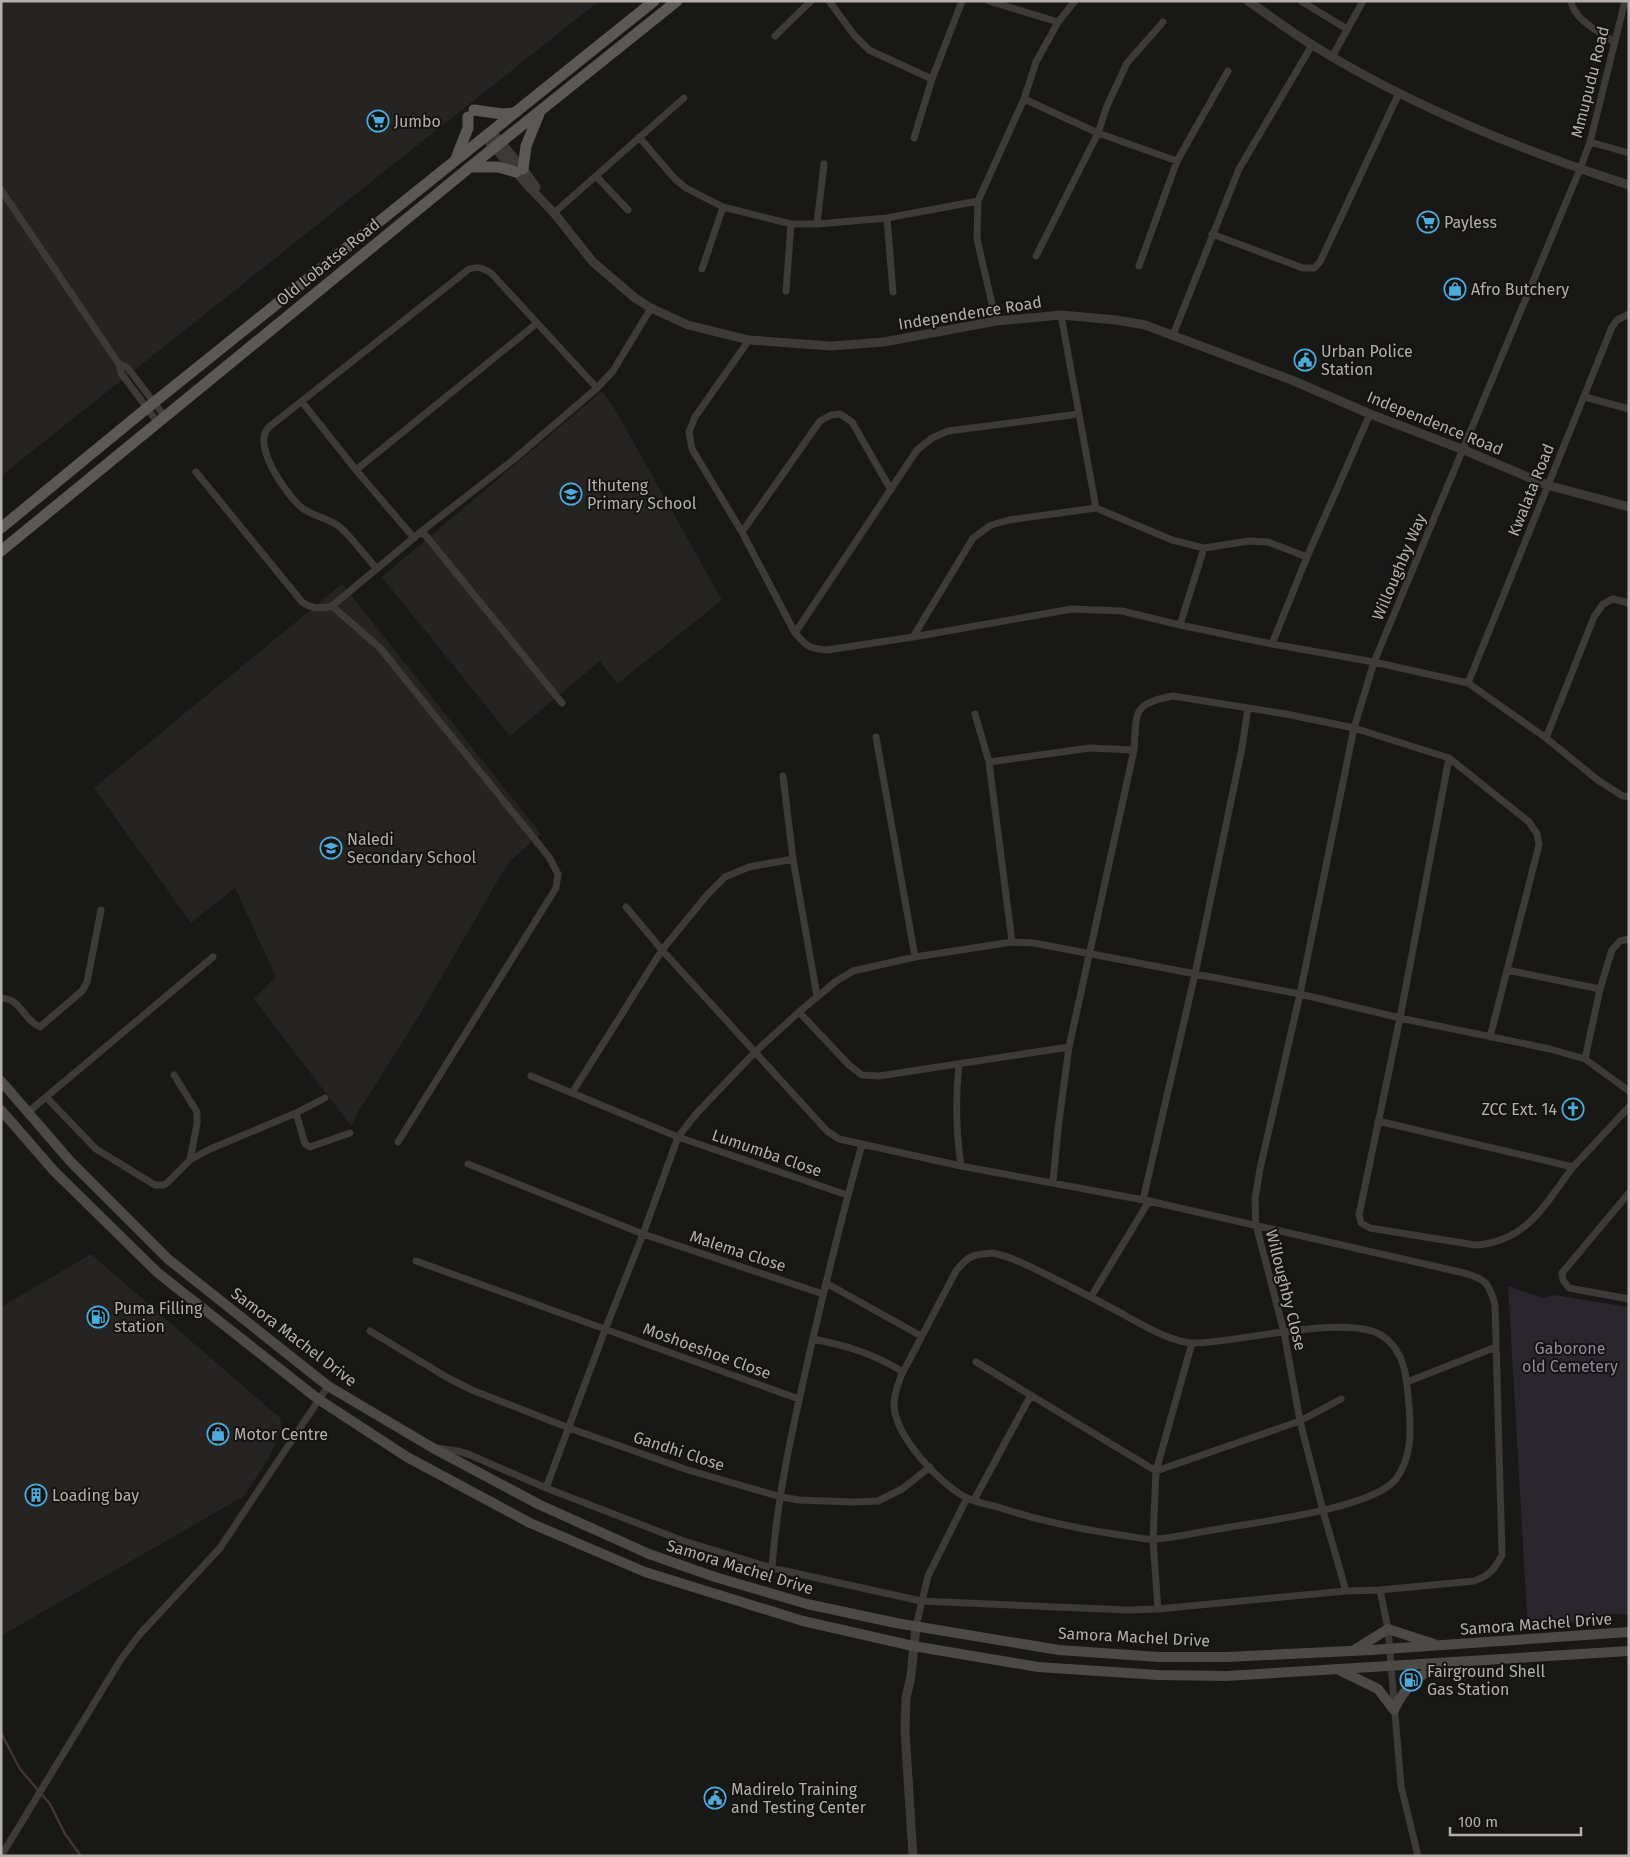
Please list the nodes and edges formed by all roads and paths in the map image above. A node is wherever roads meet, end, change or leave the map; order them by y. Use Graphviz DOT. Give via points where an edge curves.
graph roads {
  1 [pos="654,1"];
  2 [pos="678,1"];
  3 [pos="812,1"];
  4 [pos="828,1"];
  5 [pos="962,1"];
  6 [pos="989,1"];
  7 [pos="1075,1"];
  8 [pos="1248,1"];
  9 [pos="1301,1"];
  10 [pos="1363,1"];
  11 [pos="1571,1"];
  12 [pos="1625,1"];
  13 [pos="1058,22"];
  14 [pos="1163,22"];
  15 [pos="1347,29"];
  16 [pos="775,36"];
  17 [pos="1614,42"];
  18 [pos="1312,45"];
  19 [pos="1332,57"];
  20 [pos="1228,71"];
  21 [pos="932,79"];
  22 [pos="1399,93"];
  23 [pos="684,98"];
  24 [pos="1024,99"];
  25 [pos="541,110"];
  26 [pos="515,113"];
  27 [pos="1098,132"];
  28 [pos="489,135"];
  29 [pos="639,137"];
  30 [pos="914,138"];
  31 [pos="1590,142"];
  32 [pos="498,146"];
  33 [pos="1629,153"];
  34 [pos="1178,161"];
  35 [pos="454,163"];
  36 [pos="824,164"];
  37 [pos="470,167"];
  38 [pos="1580,169"];
  39 [pos="519,170"];
  40 [pos="596,176"];
  41 [pos="1629,185"];
  42 [pos="1,190"];
  43 [pos="978,201"];
  44 [pos="723,207"];
  45 [pos="628,210"];
  46 [pos="554,212"];
  47 [pos="887,218"];
  48 [pos="791,224"];
  49 [pos="817,224"];
  50 [pos="1212,234"];
  51 [pos="1036,256"];
  52 [pos="1139,266"];
  53 [pos="702,269"];
  54 [pos="786,291"];
  55 [pos="893,292"];
  56 [pos="651,308"];
  57 [pos="1629,314"];
  58 [pos="1061,315"];
  59 [pos="996,321"];
  60 [pos="536,324"];
  61 [pos="1173,335"];
  62 [pos="749,340"];
  63 [pos="597,388"];
  64 [pos="1585,397"];
  65 [pos="302,402"];
  66 [pos="151,406"];
  67 [pos="1629,409"];
  68 [pos="1079,414"];
  69 [pos="1370,414"];
  70 [pos="162,420"];
  71 [pos="1464,450"];
  72 [pos="356,470"];
  73 [pos="196,472"];
  74 [pos="1547,485"];
  75 [pos="892,490"];
  76 [pos="1629,507"];
  77 [pos="1096,508"];
  78 [pos="1,528"];
  79 [pos="422,531"];
  80 [pos="742,532"];
  81 [pos="414,538"];
  82 [pos="1204,548"];
  83 [pos="1,550"];
  84 [pos="1307,557"];
  85 [pos="377,569"];
  86 [pos="1629,603"];
  87 [pos="332,606"];
  88 [pos="1180,625"];
  89 [pos="795,633"];
  90 [pos="913,637"];
  91 [pos="1272,644"];
  92 [pos="1374,662"];
  93 [pos="1468,683"];
  94 [pos="562,703"];
  95 [pos="1248,708"];
  96 [pos="975,714"];
  97 [pos="1354,728"];
  98 [pos="876,737"];
  99 [pos="1546,738"];
  100 [pos="1134,750"];
  101 [pos="1449,758"];
  102 [pos="989,762"];
  103 [pos="783,776"];
  104 [pos="1629,798"];
  105 [pos="793,858"];
  106 [pos="626,907"];
  107 [pos="101,910"];
  108 [pos="1629,939"];
  109 [pos="1012,942"];
  110 [pos="662,950"];
  111 [pos="1091,954"];
  112 [pos="213,957"];
  113 [pos="915,957"];
  114 [pos="1507,970"];
  115 [pos="1195,974"];
  116 [pos="1600,989"];
  117 [pos="1300,994"];
  118 [pos="817,996"];
  119 [pos="1,998"];
  120 [pos="799,1012"];
  121 [pos="1400,1018"];
  122 [pos="1490,1037"];
  123 [pos="1069,1047"];
  124 [pos="755,1052"];
  125 [pos="1585,1059"];
  126 [pos="958,1065"];
  127 [pos="174,1076"];
  128 [pos="530,1076"];
  129 [pos="1,1081"];
  130 [pos="1629,1092"];
  131 [pos="572,1093"];
  132 [pos="46,1096"];
  133 [pos="325,1098"];
  134 [pos="1629,1107"];
  135 [pos="1,1110"];
  136 [pos="28,1113"];
  137 [pos="296,1114"];
  138 [pos="1378,1121"];
  139 [pos="350,1133"];
  140 [pos="678,1137"];
  141 [pos="398,1142"];
  142 [pos="862,1145"];
  143 [pos="190,1160"];
  144 [pos="468,1164"];
  145 [pos="961,1166"];
  146 [pos="1573,1167"];
  147 [pos="1053,1182"];
  148 [pos="1629,1193"];
  149 [pos="847,1195"];
  150 [pos="1146,1200"];
  151 [pos="1256,1225"];
  152 [pos="643,1234"];
  153 [pos="416,1261"];
  154 [pos="826,1283"];
  155 [pos="823,1294"];
  156 [pos="1092,1297"];
  157 [pos="1629,1299"];
  158 [pos="605,1330"];
  159 [pos="370,1332"];
  160 [pos="1284,1332"];
  161 [pos="921,1336"];
  162 [pos="813,1339"];
  163 [pos="1192,1343"];
  164 [pos="1496,1347"];
  165 [pos="976,1362"];
  166 [pos="902,1372"];
  167 [pos="1407,1382"];
  168 [pos="328,1386"];
  169 [pos="1031,1395"];
  170 [pos="318,1399"];
  171 [pos="799,1399"];
  172 [pos="1340,1399"];
  173 [pos="1300,1422"];
  174 [pos="569,1428"];
  175 [pos="433,1448"];
  176 [pos="930,1467"];
  177 [pos="1156,1471"];
  178 [pos="546,1488"];
  179 [pos="781,1497"];
  180 [pos="970,1499"];
  181 [pos="1323,1511"];
  182 [pos="1154,1540"];
  183 [pos="772,1568"];
  184 [pos="1380,1590"];
  185 [pos="1346,1591"];
  186 [pos="921,1601"];
  187 [pos="1158,1609"];
  188 [pos="916,1626"];
  189 [pos="1388,1629"];
  190 [pos="1629,1632"];
  191 [pos="1436,1645"];
  192 [pos="913,1646"];
  193 [pos="1389,1649"];
  194 [pos="1353,1650"];
  195 [pos="1629,1651"];
  196 [pos="1440,1663"];
  197 [pos="1390,1666"];
  198 [pos="1338,1669"];
  199 [pos="1394,1710"];
  200 [pos="2,1856"];
  201 [pos="913,1856"];
  202 [pos="1418,1856"];
  1 -- 26 [label="main road, Old Lobatse Road"];
  2 -- 25 [label="main road, Old Lobatse Road"];
  3 -- 16 [label="street"];
  4 -- 21 [label="street" via="869,50"];
  5 -- 21 [label="street"];
  6 -- 13 [label="street"];
  7 -- 13 [label="street"];
  8 -- 18 [label="street"];
  9 -- 15 [label="street"];
  10 -- 15 [label="street"];
  11 -- 17 [label="street" via="1585,22"];
  12 -- 17 [label="street, Mmupudu Road"];
  13 -- 24 [label="street" via="1036,62"];
  14 -- 27 [label="street" via="1127,63"];
  15 -- 19 [label="street"];
  17 -- 31 [label="street, Mmupudu Road"];
  18 -- 19 [label="street"];
  18 -- 50 [label="street" via="1239,168"];
  19 -- 22 [label="street"];
  20 -- 34 [label="street"];
  21 -- 30 [label="street"];
  22 -- 38 [label="street"];
  22 -- 50 [label="street" via="1320,262 1314,268 1303,268"];
  23 -- 29 [label="street"];
  24 -- 27 [label="street"];
  24 -- 43 [label="street"];
  25 -- 32 [label="main road, Old Lobatse Road"];
  25 -- 39 [label="main road"];
  26 -- 28 [label="main road, Old Lobatse Road"];
  26 -- 35 [label="main road" via="471,114"];
  27 -- 34 [label="street"];
  27 -- 51 [label="street"];
  28 -- 32 [label="street, Independence Road"];
  28 -- 35 [label="main road, Old Lobatse Road"];
  29 -- 40 [label="street"];
  29 -- 44 [label="street" via="674,178"];
  31 -- 33 [label="street"];
  31 -- 38 [label="street, Mmupudu Road"];
  32 -- 37 [label="main road, Old Lobatse Road"];
  32 -- 39 [label="street, Independence Road"];
  34 -- 52 [label="street"];
  35 -- 66 [label="main road, Old Lobatse Road"];
  36 -- 49 [label="street"];
  37 -- 39 [label="main road"];
  37 -- 70 [label="main road, Old Lobatse Road"];
  38 -- 41 [label="street"];
  38 -- 71 [label="street, Willoughby Way"];
  39 -- 46 [label="street, Independence Road"];
  40 -- 45 [label="street"];
  40 -- 46 [label="street"];
  42 -- 66 [label="street" via="122,373"];
  43 -- 47 [label="street"];
  43 -- 59 [label="street" via="977,239"];
  44 -- 48 [label="street"];
  44 -- 53 [label="street"];
  46 -- 56 [label="street, Independence Road" via="593,262"];
  47 -- 49 [label="street"];
  47 -- 55 [label="street"];
  48 -- 49 [label="street"];
  48 -- 54 [label="street"];
  50 -- 61 [label="street"];
  56 -- 62 [label="street, Independence Road" via="688,325"];
  56 -- 63 [label="street" via="613,371"];
  57 -- 64 [label="street, Kwalata Road" via="1617,320 1612,327"];
  58 -- 59 [label="street, Independence Road"];
  58 -- 61 [label="street, Independence Road" via="1135,323"];
  58 -- 68 [label="street"];
  59 -- 62 [label="street, Independence Road" via="884,342 831,346"];
  60 -- 63 [label="street"];
  60 -- 65 [label="street" via="491,274 482,268 469,269"];
  60 -- 72 [label="street"];
  61 -- 69 [label="street, Independence Road" via="1294,380"];
  62 -- 80 [label="street" via="695,418 689,432 692,449"];
  63 -- 79 [label="street" via="513,460"];
  64 -- 67 [label="street"];
  64 -- 74 [label="street, Kwalata Road"];
  65 -- 72 [label="street"];
  65 -- 85 [label="street" via="266,430 264,446 274,471 302,508 342,529"];
  66 -- 70 [label="street"];
  66 -- 78 [label="main road, Old Lobatse Road"];
  68 -- 75 [label="street" via="948,431 917,450"];
  68 -- 77 [label="street"];
  69 -- 71 [label="street, Independence Road"];
  69 -- 84 [label="street"];
  70 -- 83 [label="main road, Old Lobatse Road"];
  71 -- 74 [label="street, Independence Road"];
  71 -- 92 [label="street, Willoughby Way"];
  72 -- 81 [label="street"];
  73 -- 87 [label="street" via="302,602 316,608"];
  74 -- 76 [label="street, Independence Road"];
  74 -- 93 [label="street, Kwalata Road"];
  75 -- 80 [label="street" via="852,422 840,414 831,415 820,421"];
  75 -- 89 [label="street"];
  77 -- 82 [label="street" via="1172,540"];
  77 -- 90 [label="street" via="991,525 973,538"];
  79 -- 81 [label="street"];
  79 -- 94 [label="street"];
  80 -- 89 [label="street"];
  81 -- 85 [label="street"];
  82 -- 84 [label="street" via="1249,541 1268,542"];
  82 -- 88 [label="street"];
  84 -- 91 [label="street"];
  85 -- 87 [label="street"];
  86 -- 99 [label="street" via="1613,598 1603,604 1594,616"];
  87 -- 141 [label="street" via="380,648 549,857 558,874 556,888"];
  88 -- 90 [label="street" via="1122,611 1072,609"];
  88 -- 91 [label="street"];
  89 -- 90 [label="street" via="814,649 827,650"];
  91 -- 92 [label="street"];
  92 -- 93 [label="street"];
  92 -- 97 [label="street, Willoughby Way"];
  93 -- 99 [label="street"];
  95 -- 97 [label="street"];
  95 -- 100 [label="street" via="1173,696 1157,699 1143,706 1137,715"];
  95 -- 115 [label="street"];
  96 -- 102 [label="street"];
  97 -- 101 [label="street"];
  97 -- 117 [label="street, Willoughby Way"];
  98 -- 113 [label="street"];
  99 -- 104 [label="street" via="1599,782"];
  100 -- 102 [label="street" via="1090,748"];
  100 -- 111 [label="street"];
  101 -- 114 [label="street" via="1529,822 1537,834 1539,845"];
  101 -- 121 [label="street"];
  102 -- 109 [label="street"];
  103 -- 105 [label="street"];
  105 -- 110 [label="street" via="749,867 725,877 706,895"];
  105 -- 118 [label="street"];
  106 -- 110 [label="street"];
  107 -- 119 [label="street" via="87,982 82,991 40,1027 14,1001"];
  108 -- 116 [label="street" via="1620,941 1612,950"];
  109 -- 111 [label="street"];
  109 -- 113 [label="street"];
  110 -- 124 [label="street"];
  110 -- 131 [label="street"];
  111 -- 115 [label="street"];
  111 -- 123 [label="street"];
  112 -- 132 [label="street"];
  113 -- 118 [label="street" via="853,971"];
  114 -- 116 [label="street"];
  114 -- 122 [label="street"];
  115 -- 117 [label="street"];
  115 -- 150 [label="street"];
  116 -- 125 [label="street"];
  117 -- 121 [label="street"];
  117 -- 151 [label="street, Willoughby Close" via="1260,1169 1255,1199"];
  118 -- 120 [label="street"];
  120 -- 124 [label="street"];
  120 -- 126 [label="street" via="849,1065 862,1074 879,1076"];
  121 -- 122 [label="street"];
  121 -- 138 [label="street"];
  122 -- 125 [label="street"];
  123 -- 126 [label="street"];
  123 -- 147 [label="street"];
  124 -- 140 [label="street"];
  124 -- 142 [label="street" via="827,1132"];
  125 -- 130 [label="street"];
  126 -- 145 [label="street" via="956,1130"];
  127 -- 143 [label="street" via="197,1112"];
  128 -- 131 [label="street, Lumumba Close"];
  129 -- 136 [label="main road, Samora Machel Drive"];
  131 -- 140 [label="street, Lumumba Close"];
  132 -- 136 [label="street"];
  132 -- 143 [label="street" via="96,1149 155,1185 164,1185"];
  133 -- 137 [label="street"];
  134 -- 146 [label="street"];
  135 -- 170 [label="main road, Samora Machel Drive" via="54,1170 158,1273"];
  136 -- 168 [label="main road, Samora Machel Drive" via="70,1161 168,1259"];
  137 -- 139 [label="street" via="307,1146"];
  137 -- 143 [label="street"];
  138 -- 146 [label="street"];
  138 -- 146 [label="street" via="1359,1215 1362,1223 1370,1228 1475,1245 1492,1244 1522,1229 1539,1213"];
  140 -- 149 [label="street, Lumumba Close"];
  140 -- 152 [label="street"];
  142 -- 145 [label="street"];
  142 -- 149 [label="street"];
  144 -- 152 [label="street, Malema Close"];
  145 -- 147 [label="street"];
  147 -- 150 [label="street"];
  148 -- 157 [label="street" via="1562,1273 1569,1288"];
  149 -- 154 [label="street"];
  150 -- 151 [label="street"];
  150 -- 156 [label="street"];
  151 -- 160 [label="street, Willoughby Close"];
  151 -- 164 [label="street" via="1479,1277 1492,1291"];
  152 -- 155 [label="street, Malema Close"];
  152 -- 158 [label="street"];
  153 -- 158 [label="street, Moshoeshoe Close"];
  154 -- 155 [label="street"];
  154 -- 161 [label="street"];
  155 -- 162 [label="street"];
  156 -- 161 [label="street" via="1008,1256 993,1252 977,1254 966,1259 956,1271"];
  156 -- 163 [label="street" via="1154,1331"];
  158 -- 171 [label="street, Moshoeshoe Close"];
  158 -- 174 [label="street"];
  159 -- 174 [label="street, Gandhi Close" via="462,1386"];
  160 -- 163 [label="street"];
  160 -- 167 [label="street" via="1334,1327 1372,1330 1386,1338 1398,1354"];
  160 -- 173 [label="street, Willoughby Close"];
  161 -- 166 [label="street"];
  162 -- 166 [label="street" via="874,1356"];
  162 -- 171 [label="street"];
  163 -- 177 [label="street"];
  164 -- 167 [label="street"];
  164 -- 184 [label="street" via="1502,1556 1486,1577 1474,1581"];
  165 -- 169 [label="street"];
  166 -- 176 [label="street" via="894,1404 896,1417 906,1438"];
  167 -- 181 [label="street" via="1412,1432 1409,1451 1396,1479 1384,1490"];
  168 -- 170 [label="street"];
  168 -- 175 [label="main road, Samora Machel Drive"];
  169 -- 177 [label="street"];
  169 -- 180 [label="street"];
  170 -- 192 [label="main road, Samora Machel Drive" via="407,1457 521,1518 645,1572 804,1621"];
  170 -- 200 [label="street" via="220,1548 130,1646"];
  171 -- 179 [label="street"];
  172 -- 173 [label="street"];
  173 -- 177 [label="street"];
  173 -- 181 [label="street, Willoughby Close"];
  174 -- 178 [label="street"];
  174 -- 179 [label="street, Gandhi Close" via="685,1469"];
  175 -- 178 [label="street" via="468,1454"];
  175 -- 188 [label="main road, Samora Machel Drive" via="538,1504 649,1554 807,1604"];
  176 -- 179 [label="street, Gandhi Close" via="902,1490 878,1501"];
  176 -- 180 [label="street" via="953,1489"];
  177 -- 182 [label="street"];
  178 -- 183 [label="street" via="681,1540"];
  179 -- 183 [label="street"];
  180 -- 182 [label="street" via="1032,1518"];
  180 -- 186 [label="street" via="928,1576"];
  181 -- 182 [label="street"];
  181 -- 185 [label="street, Willoughby Close"];
  182 -- 187 [label="street"];
  183 -- 186 [label="street"];
  184 -- 185 [label="street"];
  184 -- 189 [label="street"];
  185 -- 187 [label="street"];
  186 -- 187 [label="street"];
  186 -- 188 [label="street"];
  188 -- 192 [label="street"];
  188 -- 194 [label="main road, Samora Machel Drive" via="1059,1650 1159,1657"];
  189 -- 191 [label="main road"];
  189 -- 193 [label="street"];
  189 -- 194 [label="main road"];
  190 -- 191 [label="main road, Samora Machel Drive"];
  191 -- 193 [label="main road, Samora Machel Drive"];
  192 -- 198 [label="main road, Samora Machel Drive" via="1038,1667 1149,1674 1226,1676"];
  192 -- 201 [label="street" via="905,1732"];
  193 -- 194 [label="main road, Samora Machel Drive"];
  193 -- 197 [label="street"];
  195 -- 196 [label="main road, Samora Machel Drive"];
  196 -- 197 [label="main road, Samora Machel Drive"];
  196 -- 199 [label="main road" via="1413,1681"];
  197 -- 198 [label="main road, Samora Machel Drive"];
  197 -- 199 [label="street"];
  198 -- 199 [label="main road" via="1378,1689"];
  199 -- 202 [label="street" via="1401,1786"];
}
